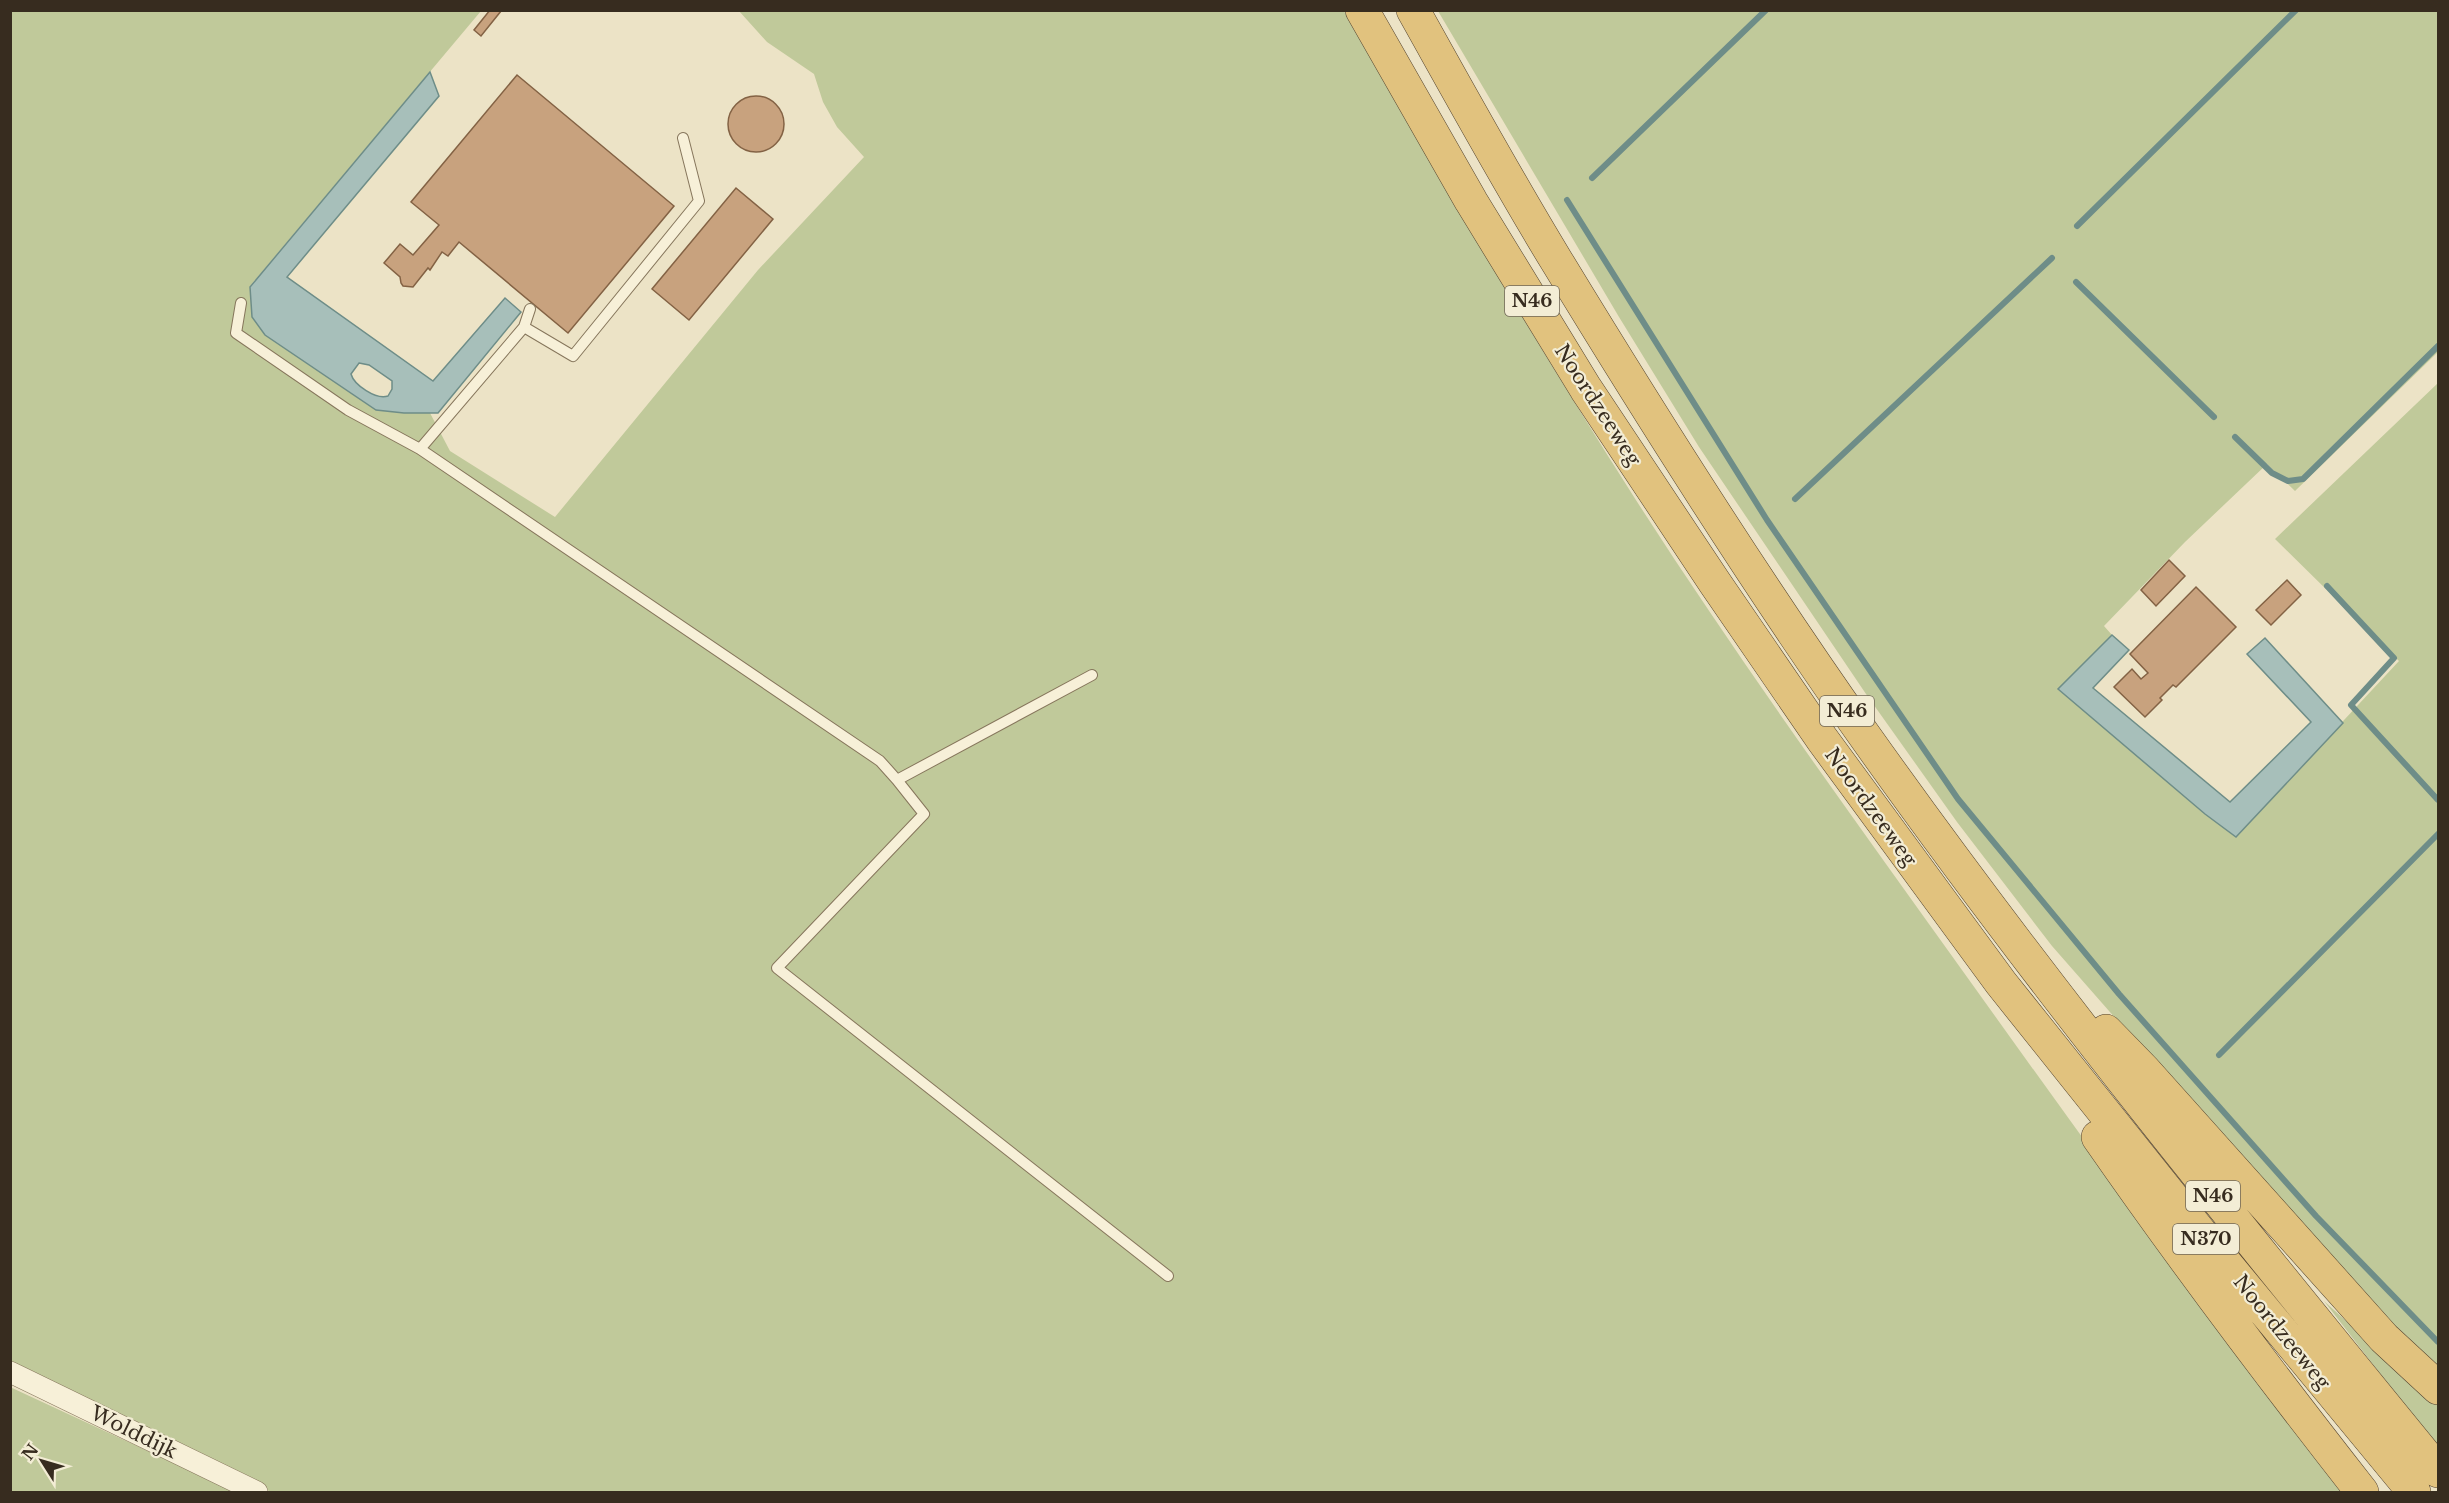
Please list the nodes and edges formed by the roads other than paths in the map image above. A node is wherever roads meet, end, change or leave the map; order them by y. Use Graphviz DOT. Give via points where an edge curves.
graph roads {
  1 [pos="1362,10"];
  2 [pos="1413,10"];
  3 [pos="682,138"];
  4 [pos="242,303"];
  5 [pos="530,309"];
  6 [pos="524,327"];
  7 [pos="420,449"];
  8 [pos="1092,675"];
  9 [pos="897,780"];
  10 [pos="1994,916"];
  11 [pos="2001,983"];
  12 [pos="1168,1276"];
  13 [pos="10,1372"];
  14 [pos="2439,1388"];
  15 [pos="2439,1471"];
  16 [pos="257,1492"];
  17 [pos="2362,1492"];
  18 [pos="2414,1492"];
  1 -- 11 [label="highway, Noordzeeweg / N46" via="1586,389 1809,720"];
  2 -- 10 [label="highway, Noordzeeweg / N46" via="1554,257 1707,501 1861,731"];
  3 -- 6 [label="lane" via="699,201 573,356"];
  4 -- 7 [label="lane" via="236,333 348,410"];
  5 -- 6 [label="lane"];
  6 -- 7 [label="lane"];
  7 -- 9 [label="lane" via="880,761"];
  8 -- 9 [label="lane"];
  9 -- 12 [label="lane" via="924,814 777,968"];
  10 -- 14 [label="highway, N46" via="2144,1070 2384,1338"];
  10 -- 15 [label="highway, Noordzeeweg / N46" via="2141,1106"];
  11 -- 17 [label="highway, N46" via="2079,1109 2165,1233"];
  11 -- 18 [label="highway, Noordzeeweg / N370"];
  13 -- 16 [label="street, Wolddijk"];
}
